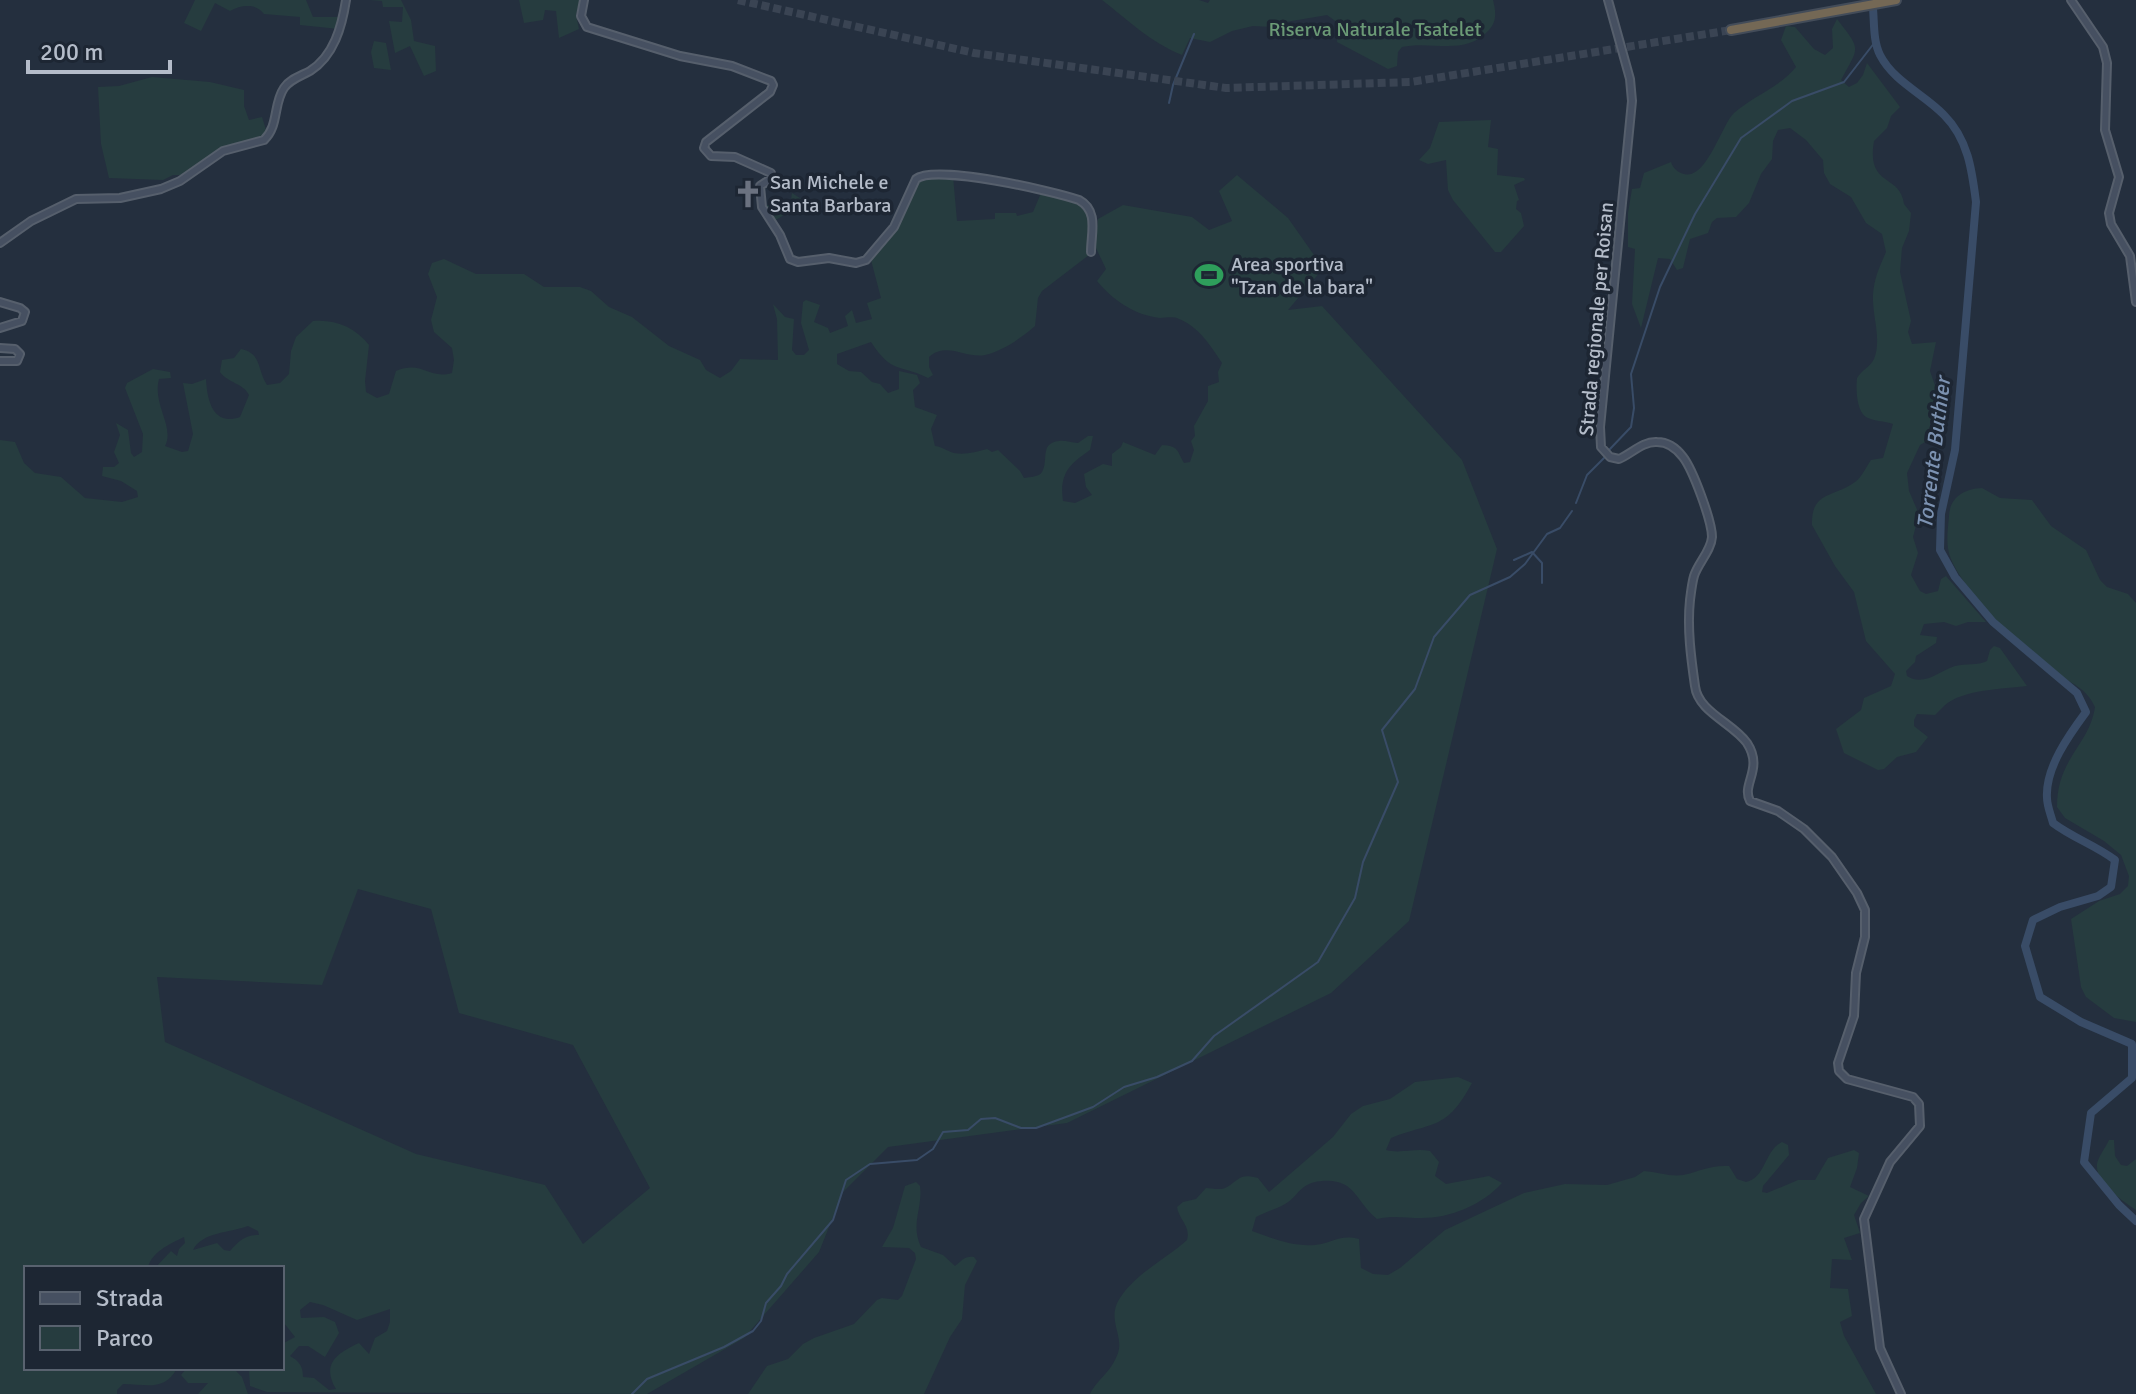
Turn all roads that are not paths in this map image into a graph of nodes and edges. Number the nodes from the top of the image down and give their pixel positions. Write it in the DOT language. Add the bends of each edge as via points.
graph roads {
  1 [pos="346,0"];
  2 [pos="584,0"];
  3 [pos="1608,0"];
  4 [pos="1896,0"];
  5 [pos="2071,0"];
  6 [pos="1731,30"];
  7 [pos="0,243"];
  8 [pos="1091,252"];
  9 [pos="0,302"];
  10 [pos="2136,302"];
  11 [pos="0,328"];
  12 [pos="0,348"];
  13 [pos="0,361"];
  14 [pos="1901,1394"];
  1 -- 7 [label="main road" via="334,43 315,67 283,89 264,140 223,151 161,189 120,198 76,199"];
  2 -- 8 [label="main road" via="581,16 587,27 771,81 770,92 704,148 711,156 735,157 771,173 760,186 762,207 793,261 866,260 894,227 916,179 930,173 1020,185 1079,200 1093,219"];
  3 -- 14 [label="main road, Strada regionale per Roisan" via="1632,101 1601,447 1619,459 1647,444 1664,443 1687,463 1712,536 1690,602 1696,693 1750,749 1755,767 1747,792 1750,801 1778,811 1804,829 1832,857 1865,910 1854,1016 1839,1071 1847,1079 1913,1097 1921,1112 1916,1133 1890,1162 1864,1219 1880,1348"];
  4 -- 6 [label="highway"];
  5 -- 10 [label="main road" via="2103,47 2107,63 2105,130 2119,173 2109,213 2130,256"];
  9 -- 11 [label="main road" via="25,312 22,321"];
  12 -- 13 [label="main road" via="20,354 17,361"];
}
